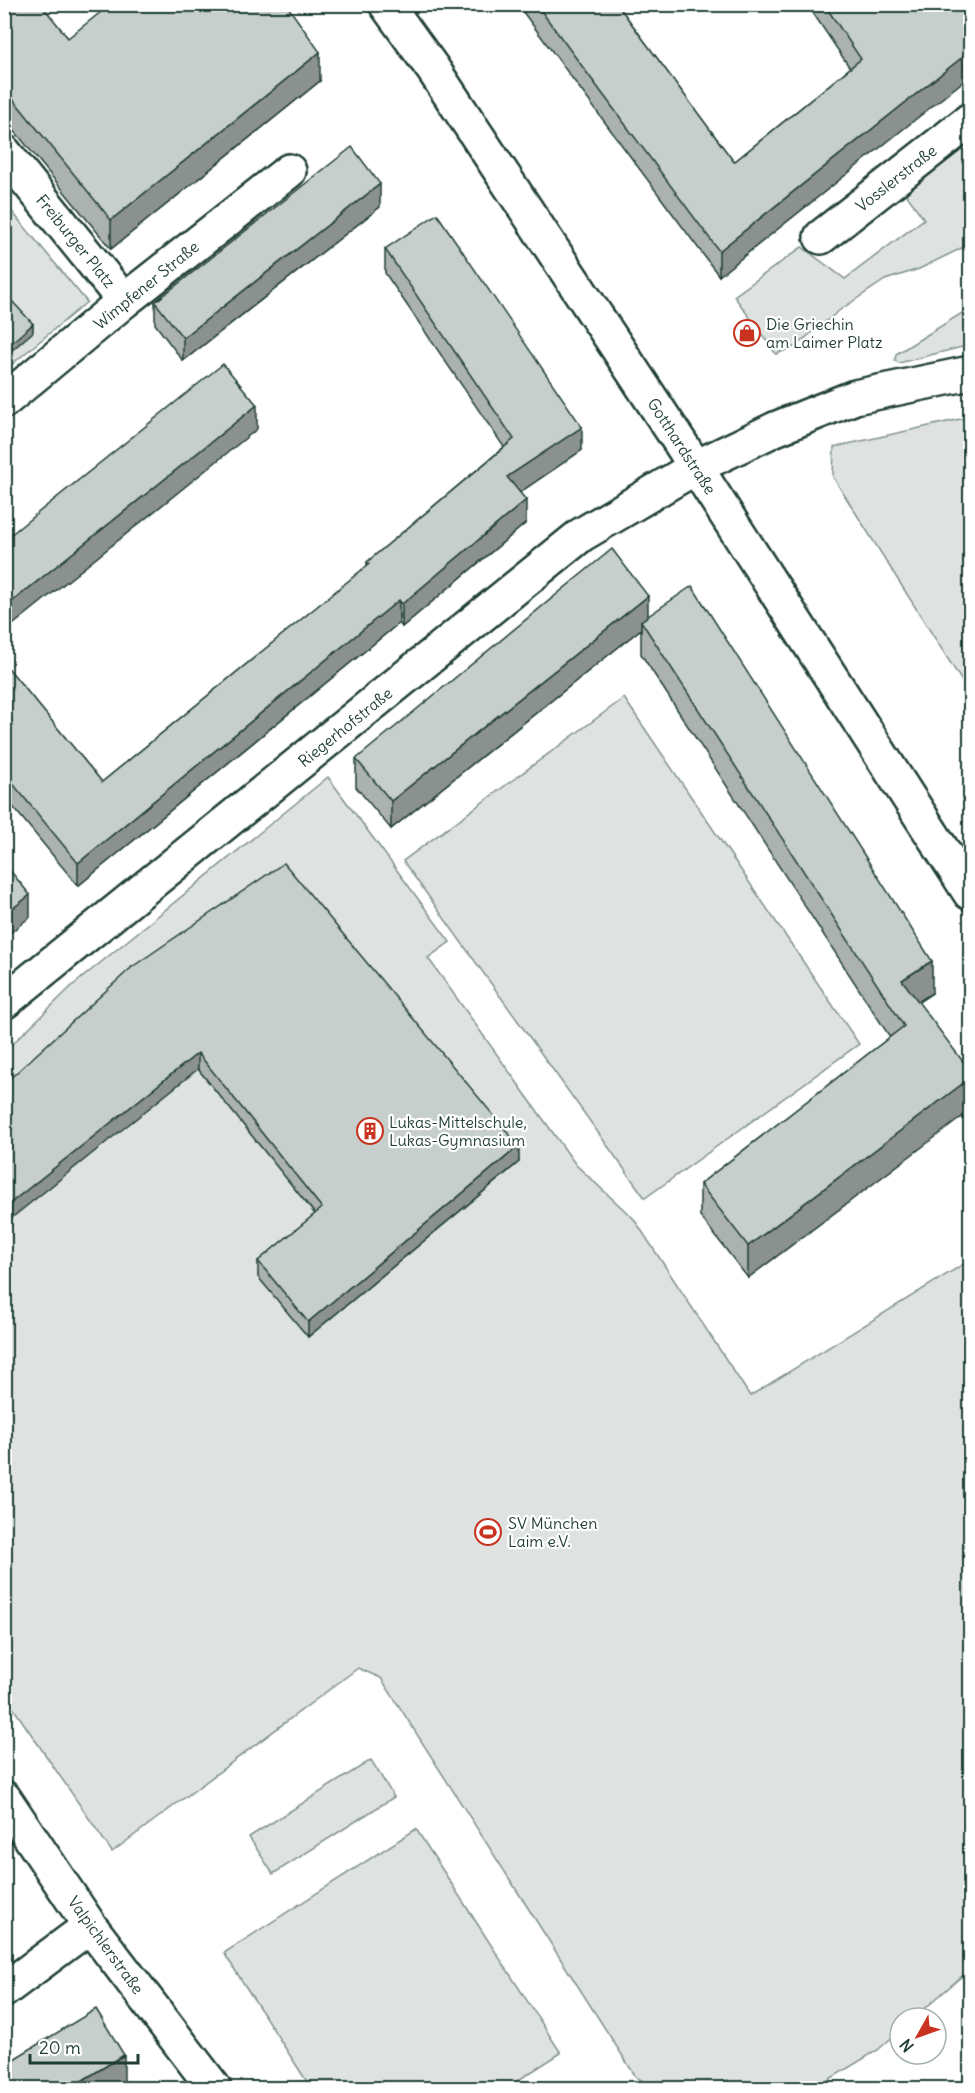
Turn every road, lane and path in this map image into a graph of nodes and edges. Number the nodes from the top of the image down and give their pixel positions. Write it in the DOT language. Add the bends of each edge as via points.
graph roads {
  1 [pos="386,4"];
  2 [pos="970,120"];
  3 [pos="4,152"];
  4 [pos="289,171"];
  5 [pos="821,237"];
  6 [pos="124,301"];
  7 [pos="970,373"];
  8 [pos="4,401"];
  9 [pos="696,467"];
  10 [pos="970,893"];
  11 [pos="4,1002"];
  12 [pos="4,1798"];
  13 [pos="90,1926"];
  14 [pos="4,1990"];
  15 [pos="214,2088"];
  1 -- 9 [label="street, Gotthardstraße"];
  2 -- 5 [label="street, Vosslerstraße"];
  3 -- 6 [label="street, Freiburger Platz"];
  4 -- 6 [label="street, Wimpfener Straße"];
  6 -- 8 [label="street, Wimpfener Straße"];
  7 -- 9 [label="street, Riegerhofstraße" via="855,397"];
  9 -- 10 [label="street, Gotthardstraße"];
  9 -- 11 [label="street, Riegerhofstraße" via="581,535"];
  12 -- 13 [label="street, Valpichlerstraße"];
  13 -- 14 [label="street"];
  13 -- 15 [label="street, Valpichlerstraße"];
}
